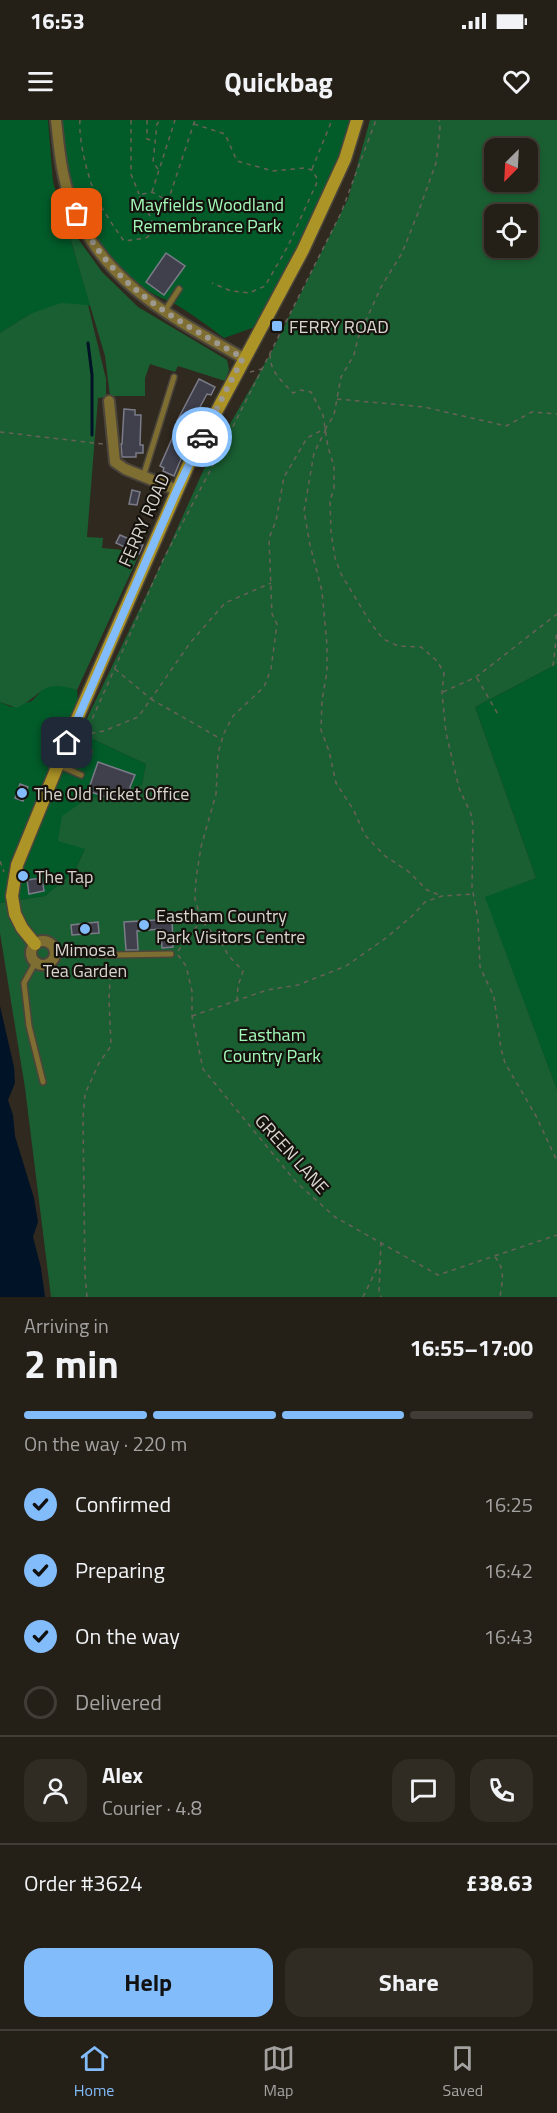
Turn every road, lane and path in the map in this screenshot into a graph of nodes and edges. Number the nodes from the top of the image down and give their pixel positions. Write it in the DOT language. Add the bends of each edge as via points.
graph roads {
  1 [pos="56,120"];
  2 [pos="80,120"];
  3 [pos="131,120"];
  4 [pos="147,120"];
  5 [pos="160,120"];
  6 [pos="175,120"];
  7 [pos="195,120"];
  8 [pos="332,120"];
  9 [pos="357,120"];
  10 [pos="376,120"];
  11 [pos="439,120"];
  12 [pos="194,124"];
  13 [pos="155,141"];
  14 [pos="158,169"];
  15 [pos="312,170"];
  16 [pos="152,192"];
  17 [pos="139,195"];
  18 [pos="212,283"];
  19 [pos="179,289"];
  20 [pos="164,312"];
  21 [pos="270,354"];
  22 [pos="243,358"];
  23 [pos="174,376"];
  24 [pos="337,399"];
  25 [pos="109,401"];
  26 [pos="557,414"];
  27 [pos="326,428"];
  28 [pos="0,432"];
  29 [pos="113,445"];
  30 [pos="143,477"];
  31 [pos="177,490"];
  32 [pos="271,583"];
  33 [pos="557,614"];
  34 [pos="557,631"];
  35 [pos="552,666"];
  36 [pos="115,668"];
  37 [pos="476,677"];
  38 [pos="442,693"];
  39 [pos="151,699"];
  40 [pos="499,716"];
  41 [pos="222,740"];
  42 [pos="67,743"];
  43 [pos="89,752"];
  44 [pos="58,765"];
  45 [pos="81,774"];
  46 [pos="473,894"];
  47 [pos="442,896"];
  48 [pos="201,920"];
  49 [pos="35,944"];
  50 [pos="171,954"];
  51 [pos="55,955"];
  52 [pos="35,963"];
  53 [pos="111,968"];
  54 [pos="237,1001"];
  55 [pos="192,1016"];
  56 [pos="43,1082"];
  57 [pos="557,1161"];
  58 [pos="557,1235"];
  59 [pos="381,1242"];
  60 [pos="495,1256"];
  61 [pos="381,1259"];
  62 [pos="87,1297"];
  63 [pos="363,1297"];
  64 [pos="381,1297"];
  65 [pos="500,1297"];
  1 -- 20 [label="street" via="63,174 83,227 111,267"];
  2 -- 17 [label="path" via="86,164 99,204 124,242 146,238 154,232 154,223"];
  3 -- 17 [label="path" via="131,174"];
  4 -- 13 [label="path" via="147,139"];
  5 -- 13 [label="path"];
  6 -- 14 [label="path"];
  7 -- 12 [label="path"];
  8 -- 15 [label="path"];
  9 -- 22 [label="street, FERRY ROAD" via="345,159 303,250"];
  10 -- 21 [label="path" via="341,213"];
  11 -- 24 [label="path" via="436,163 418,213 341,377"];
  12 -- 15 [label="path" via="225,134 237,161 273,171"];
  12 -- 16 [label="path" via="168,201"];
  13 -- 14 [label="path" via="153,162"];
  14 -- 16 [label="path"];
  15 -- 18 [label="path" via="318,180 265,286 249,293"];
  16 -- 17 [label="path"];
  19 -- 20 [label="lane"];
  20 -- 22 [label="street"];
  21 -- 27 [label="path" via="275,376 293,393 311,392"];
  21 -- 36 [label="path" via="163,560"];
  22 -- 31 [label="street, FERRY ROAD"];
  23 -- 30 [label="lane"];
  24 -- 26 [label="path" via="424,407 506,426 532,412"];
  24 -- 27 [label="path"];
  25 -- 29 [label="street"];
  27 -- 32 [label="path" via="307,438 284,477 269,538"];
  27 -- 38 [label="path" via="334,473 331,532 341,574 383,639 398,646 421,647 436,660 444,672"];
  27 -- 47 [label="path" via="314,453 304,511 322,591 327,645 321,730 336,783 365,835 427,890"];
  28 -- 29 [label="path"];
  29 -- 30 [label="street" via="115,462"];
  30 -- 31 [label="street"];
  31 -- 42 [label="street, FERRY ROAD"];
  32 -- 39 [label="path" via="225,603 190,643"];
  32 -- 41 [label="path" via="272,614 277,624 271,669 264,687 232,716"];
  33 -- 37 [label="path"];
  34 -- 35 [label="path"];
  36 -- 39 [label="path"];
  36 -- 39 [label="path" via="85,735 138,717"];
  37 -- 38 [label="path"];
  37 -- 40 [label="path"];
  38 -- 46 [label="path" via="446,733 459,788 471,814"];
  39 -- 41 [label="path"];
  41 -- 48 [label="path" via="216,794 196,878 195,899"];
  42 -- 43 [label="lane"];
  42 -- 44 [label="street, FERRY ROAD"];
  44 -- 45 [label="lane"];
  44 -- 49 [label="street, FERRY ROAD" via="13,881 15,914"];
  46 -- 47 [label="path"];
  46 -- 57 [label="path" via="480,967 496,1005 503,1056"];
  47 -- 54 [label="path" via="425,902 386,938 346,966 298,985 267,990"];
  48 -- 50 [label="path" via="179,951"];
  48 -- 54 [label="path" via="243,971"];
  49 -- 51 [label="street" via="49,942"];
  49 -- 52 [label="street" via="31,956"];
  50 -- 51 [label="lane"];
  50 -- 55 [label="path, GREEN LANE" via="178,955 186,966"];
  51 -- 52 [label="street" via="50,964"];
  52 -- 56 [label="lane" via="24,983 29,1026"];
  53 -- 62 [label="path" via="111,1046 85,1094 83,1118"];
  54 -- 55 [label="path"];
  55 -- 59 [label="path, GREEN LANE" via="203,1069 296,1182 335,1217"];
  58 -- 60 [label="path, GREEN LANE"];
  59 -- 60 [label="path, GREEN LANE" via="438,1275"];
  59 -- 61 [label="path"];
  60 -- 65 [label="path" via="503,1275"];
  61 -- 63 [label="path"];
  61 -- 64 [label="path"];
}
